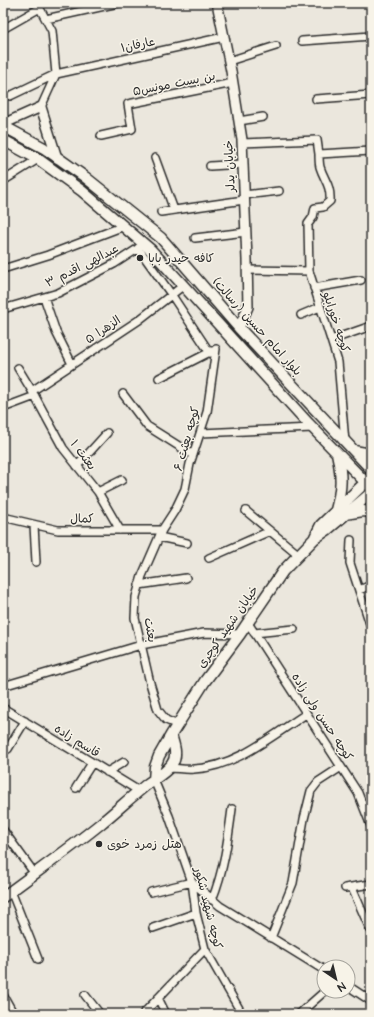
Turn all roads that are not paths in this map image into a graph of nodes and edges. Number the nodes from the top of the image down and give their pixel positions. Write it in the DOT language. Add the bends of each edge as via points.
graph roads {
  1 [pos="118,3"];
  2 [pos="217,3"];
  3 [pos="39,6"];
  4 [pos="46,19"];
  5 [pos="3,28"];
  6 [pos="371,36"];
  7 [pos="224,37"];
  8 [pos="302,41"];
  9 [pos="276,46"];
  10 [pos="229,61"];
  11 [pos="56,74"];
  12 [pos="233,83"];
  13 [pos="371,95"];
  14 [pos="10,96"];
  15 [pos="316,99"];
  16 [pos="42,107"];
  17 [pos="263,117"];
  18 [pos="239,121"];
  19 [pos="3,125"];
  20 [pos="101,136"];
  21 [pos="3,140"];
  22 [pos="242,143"];
  23 [pos="371,151"];
  24 [pos="319,154"];
  25 [pos="58,158"];
  26 [pos="155,158"];
  27 [pos="38,159"];
  28 [pos="243,164"];
  29 [pos="210,166"];
  30 [pos="3,181"];
  31 [pos="280,191"];
  32 [pos="244,197"];
  33 [pos="174,210"];
  34 [pos="161,212"];
  35 [pos="124,226"];
  36 [pos="246,232"];
  37 [pos="195,238"];
  38 [pos="142,246"];
  39 [pos="3,269"];
  40 [pos="247,270"];
  41 [pos="309,271"];
  42 [pos="361,280"];
  43 [pos="184,284"];
  44 [pos="314,288"];
  45 [pos="171,294"];
  46 [pos="44,297"];
  47 [pos="320,307"];
  48 [pos="3,309"];
  49 [pos="301,315"];
  50 [pos="371,326"];
  51 [pos="239,328"];
  52 [pos="331,340"];
  53 [pos="213,351"];
  54 [pos="72,364"];
  55 [pos="18,368"];
  56 [pos="160,378"];
  57 [pos="34,394"];
  58 [pos="123,394"];
  59 [pos="3,408"];
  60 [pos="313,428"];
  61 [pos="107,433"];
  62 [pos="201,433"];
  63 [pos="345,442"];
  64 [pos="354,451"];
  65 [pos="337,453"];
  66 [pos="371,454"];
  67 [pos="193,455"];
  68 [pos="77,466"];
  69 [pos="371,469"];
  70 [pos="122,480"];
  71 [pos="369,482"];
  72 [pos="98,492"];
  73 [pos="371,493"];
  74 [pos="246,511"];
  75 [pos="340,512"];
  76 [pos="371,512"];
  77 [pos="3,517"];
  78 [pos="34,525"];
  79 [pos="120,530"];
  80 [pos="270,531"];
  81 [pos="161,534"];
  82 [pos="351,540"];
  83 [pos="187,543"];
  84 [pos="299,555"];
  85 [pos="209,558"];
  86 [pos="36,562"];
  87 [pos="186,578"];
  88 [pos="139,585"];
  89 [pos="371,585"];
  90 [pos="358,590"];
  91 [pos="248,623"];
  92 [pos="371,627"];
  93 [pos="294,629"];
  94 [pos="254,633"];
  95 [pos="240,634"];
  96 [pos="141,645"];
  97 [pos="3,686"];
  98 [pos="3,708"];
  99 [pos="306,714"];
  100 [pos="25,721"];
  101 [pos="178,725"];
  102 [pos="171,735"];
  103 [pos="8,749"];
  104 [pos="124,762"];
  105 [pos="92,763"];
  106 [pos="341,767"];
  107 [pos="169,768"];
  108 [pos="106,772"];
  109 [pos="154,780"];
  110 [pos="76,788"];
  111 [pos="139,791"];
  112 [pos="232,808"];
  113 [pos="371,826"];
  114 [pos="3,830"];
  115 [pos="35,874"];
  116 [pos="192,882"];
  117 [pos="371,884"];
  118 [pos="151,892"];
  119 [pos="7,894"];
  120 [pos="212,900"];
  121 [pos="196,913"];
  122 [pos="153,928"];
  123 [pos="370,928"];
  124 [pos="271,938"];
  125 [pos="205,949"];
  126 [pos="38,959"];
  127 [pos="316,965"];
  128 [pos="356,991"];
  129 [pos="3,994"];
  130 [pos="85,995"];
  131 [pos="158,998"];
  132 [pos="316,999"];
  133 [pos="371,1001"];
  134 [pos="13,1013"];
  135 [pos="100,1014"];
  136 [pos="143,1014"];
  137 [pos="166,1014"];
  138 [pos="242,1014"];
  139 [pos="299,1014"];
  1 -- 4 [label="street"];
  2 -- 7 [label="street, خیابان یدلر"];
  3 -- 4 [label="street"];
  3 -- 5 [label="street"];
  4 -- 11 [label="street" via="52,30"];
  6 -- 8 [label="street"];
  7 -- 10 [label="street, خیابان یدلر"];
  7 -- 11 [label="street, عارفان۱"];
  9 -- 10 [label="street"];
  10 -- 12 [label="street, خیابان یدلر"];
  11 -- 14 [label="street, عارفان۱"];
  11 -- 16 [label="street"];
  12 -- 18 [label="street, خیابان یدلر"];
  12 -- 20 [label="street, بن بست مونس۵" via="128,104 132,129"];
  13 -- 15 [label="street"];
  16 -- 19 [label="street"];
  16 -- 25 [label="street"];
  17 -- 18 [label="street"];
  18 -- 22 [label="street, خیابان یدلر"];
  19 -- 25 [label="main road, بلوار امام حسین (رسالت)"];
  21 -- 27 [label="main road"];
  22 -- 24 [label="street" via="317,140"];
  22 -- 28 [label="street, خیابان یدلر"];
  23 -- 24 [label="street"];
  24 -- 41 [label="street, کوچه خورابلو" via="330,201 323,207 315,208 308,224"];
  25 -- 51 [label="main road, بلوار امام حسین (رسالت)" via="161,238"];
  26 -- 33 [label="street"];
  27 -- 30 [label="street"];
  27 -- 35 [label="main road"];
  28 -- 29 [label="street"];
  28 -- 32 [label="street, خیابان یدلر"];
  31 -- 32 [label="street"];
  32 -- 33 [label="street"];
  32 -- 36 [label="street, خیابان یدلر"];
  33 -- 34 [label="street"];
  35 -- 38 [label="main road"];
  35 -- 39 [label="street"];
  36 -- 37 [label="street"];
  36 -- 40 [label="street, خیابان یدلر"];
  38 -- 43 [label="main road"];
  38 -- 45 [label="street"];
  38 -- 46 [label="street, عبدالهی اقدم ۳" via="114,264 58,293"];
  40 -- 41 [label="street"];
  40 -- 51 [label="street, خیابان یدلر" via="248,307"];
  41 -- 44 [label="street, کوچه خورابلو"];
  42 -- 44 [label="street"];
  43 -- 45 [label="street, الزهرا ۵"];
  43 -- 60 [label="main road"];
  44 -- 47 [label="street, کوچه خورابلو"];
  45 -- 53 [label="street"];
  45 -- 54 [label="street, الزهرا ۵" via="139,320"];
  46 -- 48 [label="street, عبدالهی اقدم ۳"];
  46 -- 54 [label="street" via="56,332"];
  47 -- 49 [label="street"];
  47 -- 52 [label="street, کوچه خورابلو"];
  50 -- 52 [label="street"];
  51 -- 63 [label="main road, بلوار امام حسین (رسالت)"];
  52 -- 63 [label="street, کوچه خورابلو" via="338,362"];
  53 -- 56 [label="street"];
  53 -- 62 [label="street, کوچه بعثت ۶" via="207,412"];
  54 -- 57 [label="street, الزهرا ۵"];
  55 -- 57 [label="street, بعثت ۱"];
  57 -- 59 [label="street, الزهرا ۵"];
  57 -- 68 [label="street, بعثت ۱" via="63,448"];
  58 -- 67 [label="street" via="147,426"];
  60 -- 62 [label="street"];
  60 -- 65 [label="main road"];
  61 -- 68 [label="street"];
  62 -- 67 [label="street, کوچه بعثت ۶"];
  63 -- 64 [label="main road, بلوار امام حسین (رسالت)"];
  64 -- 66 [label="main road"];
  64 -- 69 [label="main road, بلوار امام حسین (رسالت)"];
  65 -- 71 [label="main road"];
  65 -- 75 [label="main road" via="341,472"];
  67 -- 81 [label="street, کوچه بعثت ۶" via="185,489"];
  68 -- 72 [label="street, بعثت ۱"];
  70 -- 72 [label="street"];
  71 -- 75 [label="main road, خیابان شهید کوچری"];
  72 -- 79 [label="street, بعثت ۱"];
  73 -- 75 [label="main road, خیابان شهید کوچری"];
  74 -- 80 [label="street"];
  75 -- 76 [label="main road"];
  75 -- 84 [label="main road, خیابان شهید کوچری" via="327,530"];
  77 -- 78 [label="street, کمال"];
  78 -- 79 [label="street, کمال" via="58,530"];
  78 -- 86 [label="street"];
  79 -- 81 [label="street, کمال"];
  80 -- 84 [label="street"];
  80 -- 85 [label="street"];
  81 -- 83 [label="street, کمال"];
  81 -- 88 [label="street, بعثت"];
  82 -- 90 [label="street" via="350,563"];
  84 -- 91 [label="main road, خیابان شهید کوچری" via="283,571"];
  87 -- 88 [label="street"];
  88 -- 96 [label="street, بعثت" via="135,618"];
  89 -- 90 [label="street"];
  90 -- 92 [label="street"];
  91 -- 94 [label="street, کوچه حسن ولی زاده"];
  91 -- 95 [label="main road, خیابان شهید کوچری"];
  93 -- 94 [label="street"];
  94 -- 99 [label="street, کوچه حسن ولی زاده"];
  95 -- 96 [label="street" via="204,633"];
  95 -- 101 [label="main road, خیابان شهید کوچری" via="205,681"];
  96 -- 97 [label="street"];
  96 -- 101 [label="street, بعثت" via="158,710 166,720"];
  98 -- 100 [label="street, قاسم زاده"];
  99 -- 106 [label="street, کوچه حسن ولی زاده"];
  99 -- 107 [label="street" via="238,757 219,765 195,770"];
  100 -- 103 [label="street"];
  100 -- 105 [label="street, قاسم زاده"];
  101 -- 102 [label="main road, خیابان شهید کوچری"];
  102 -- 107 [label="main road" via="175,753"];
  102 -- 109 [label="main road, خیابان شهید کوچری" via="155,766"];
  104 -- 108 [label="street"];
  105 -- 108 [label="street, قاسم زاده"];
  105 -- 110 [label="street"];
  106 -- 113 [label="street, کوچه حسن ولی زاده" via="358,793"];
  106 -- 124 [label="street" via="318,782 311,791 293,883"];
  107 -- 109 [label="main road"];
  108 -- 111 [label="street, قاسم زاده"];
  109 -- 111 [label="main road"];
  109 -- 116 [label="street, کوچه شهید شکور"];
  111 -- 115 [label="main road"];
  112 -- 120 [label="street" via="224,864"];
  114 -- 115 [label="street"];
  115 -- 119 [label="main road"];
  116 -- 118 [label="street"];
  116 -- 120 [label="street"];
  116 -- 121 [label="street, کوچه شهید شکور"];
  117 -- 123 [label="street" via="349,888"];
  119 -- 126 [label="street"];
  120 -- 124 [label="street"];
  121 -- 122 [label="street"];
  121 -- 125 [label="street, کوچه شهید شکور"];
  124 -- 127 [label="street"];
  125 -- 131 [label="street"];
  125 -- 138 [label="street, کوچه شهید شکور"];
  128 -- 133 [label="street"];
  129 -- 134 [label="street"];
  130 -- 135 [label="street"];
  131 -- 136 [label="street"];
  131 -- 137 [label="street"];
  132 -- 139 [label="street"];
}
